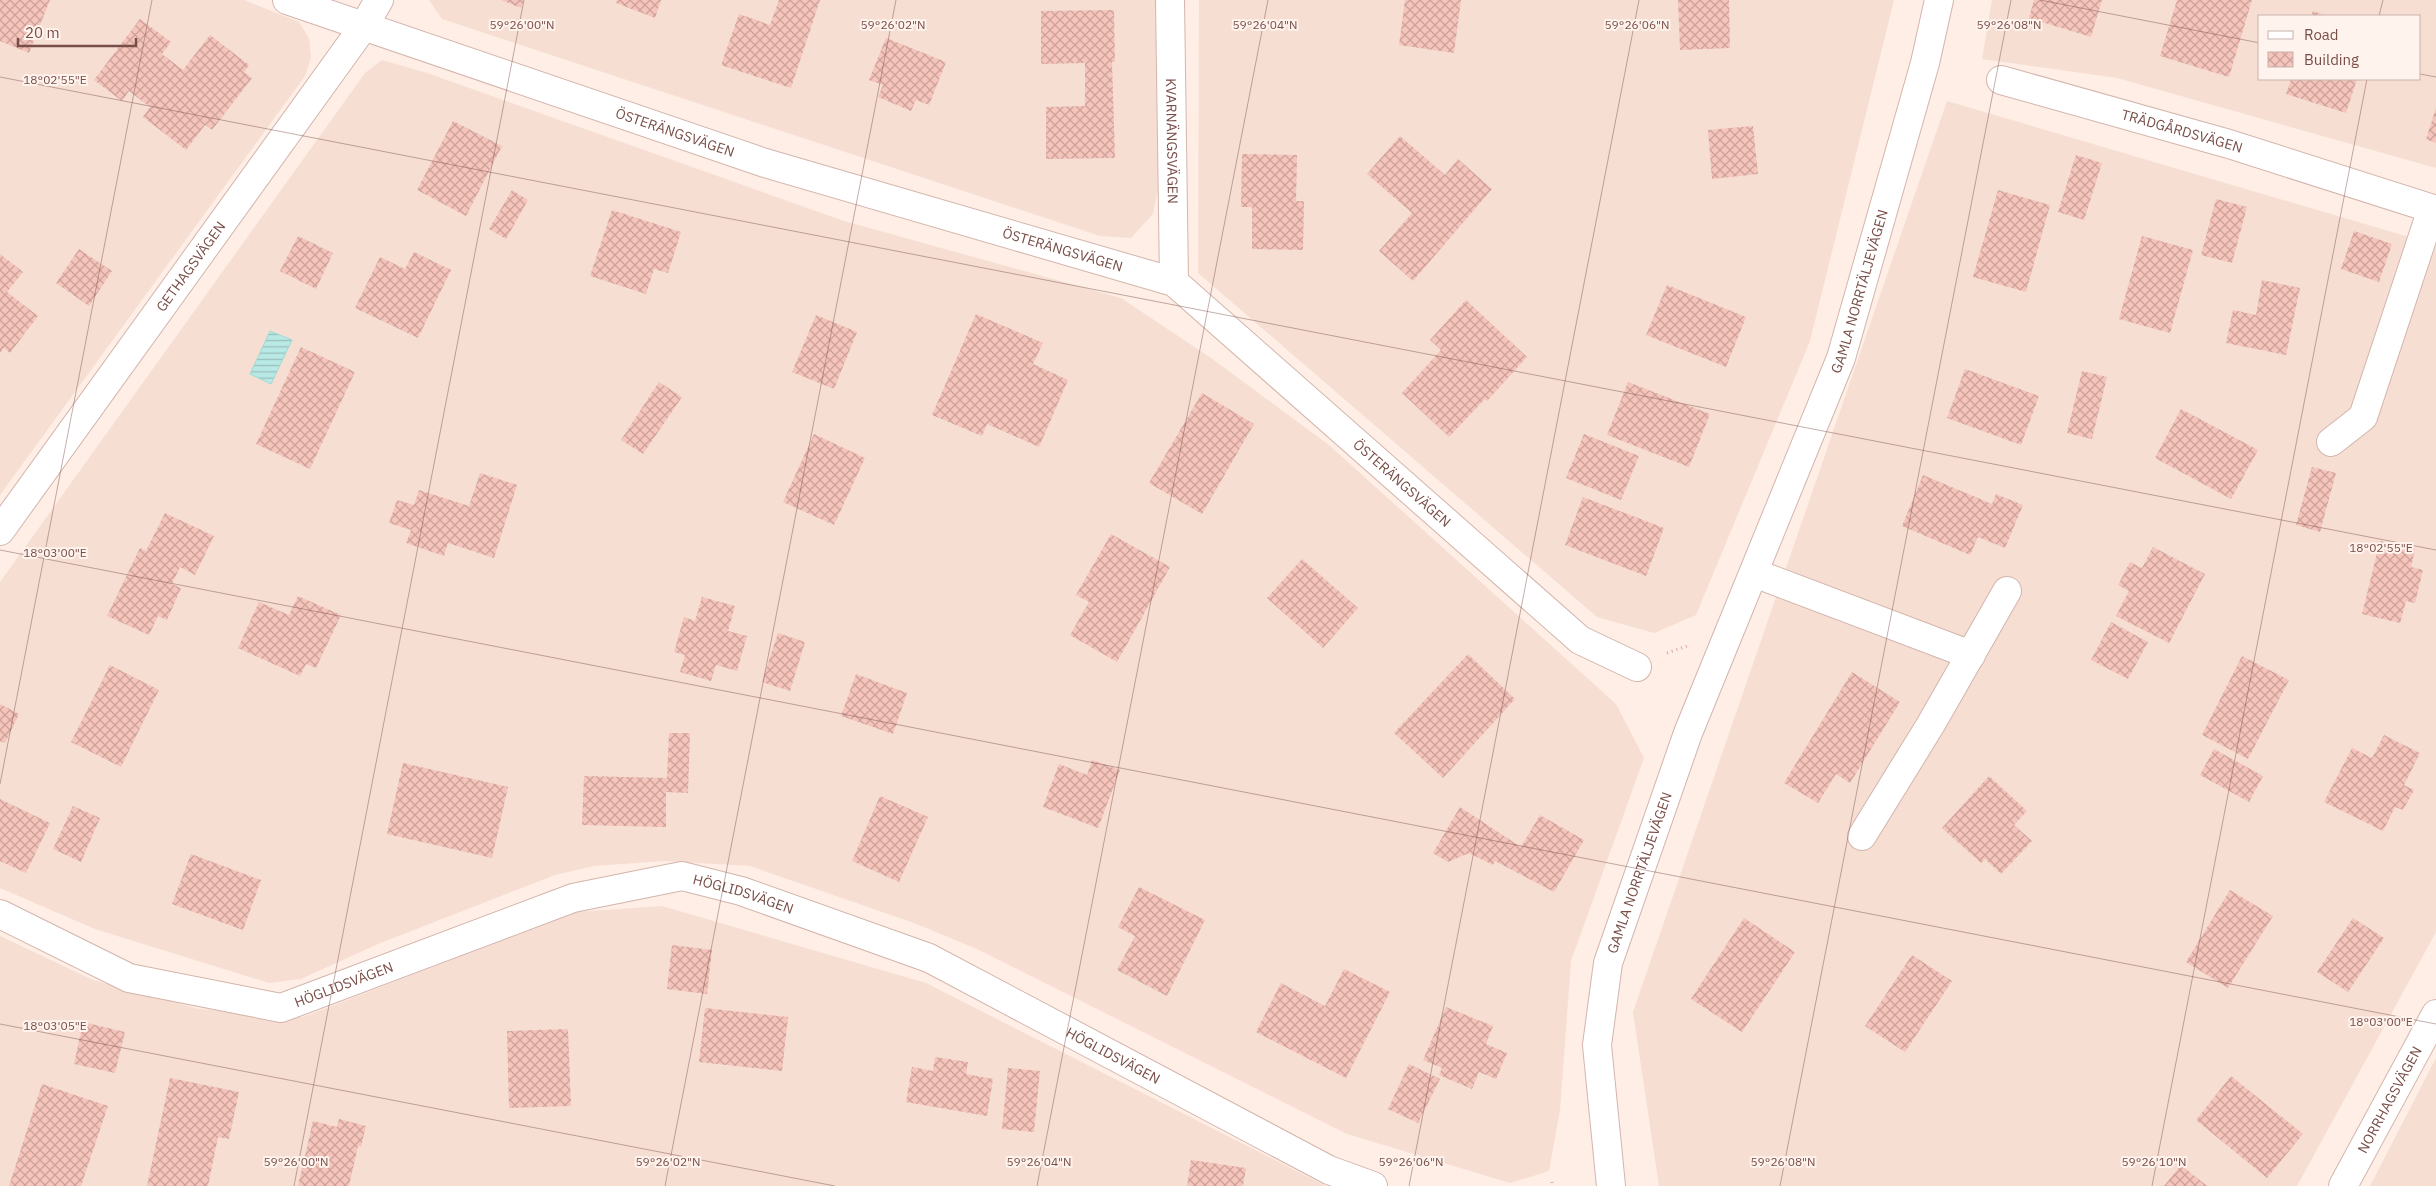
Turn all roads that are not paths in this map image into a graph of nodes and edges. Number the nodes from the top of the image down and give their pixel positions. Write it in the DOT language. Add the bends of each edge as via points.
graph roads {
  1 [pos="287,0"];
  2 [pos="379,0"];
  3 [pos="1170,0"];
  4 [pos="1939,0"];
  5 [pos="364,26"];
  6 [pos="2001,80"];
  7 [pos="2434,209"];
  8 [pos="1174,282"];
  9 [pos="2331,442"];
  10 [pos="0,531"];
  11 [pos="1754,573"];
  12 [pos="2007,591"];
  13 [pos="1971,655"];
  14 [pos="1637,667"];
  15 [pos="1862,836"];
  16 [pos="0,914"];
  17 [pos="2436,1014"];
  18 [pos="1373,1186"];
  19 [pos="1611,1186"];
  20 [pos="2343,1186"];
  1 -- 5 [label="street, ÖSTERÄNGSVÄGEN"];
  2 -- 5 [label="street, GETHAGSVÄGEN"];
  3 -- 8 [label="street, KVARNÄNGSVÄGEN"];
  4 -- 11 [label="street, GAMLA NORRTÄLJEVÄGEN" via="1925,64 1841,358"];
  5 -- 8 [label="street, ÖSTERÄNGSVÄGEN" via="765,163"];
  5 -- 10 [label="street, GETHAGSVÄGEN"];
  6 -- 7 [label="street, TRÄDGÅRDSVÄGEN" via="2229,144"];
  7 -- 9 [label="street" via="2363,417"];
  8 -- 14 [label="street, ÖSTERÄNGSVÄGEN" via="1580,640"];
  11 -- 13 [label="street"];
  11 -- 19 [label="street, GAMLA NORRTÄLJEVÄGEN" via="1688,733 1608,963 1598,1044"];
  12 -- 13 [label="street"];
  13 -- 15 [label="street"];
  16 -- 18 [label="street, HÖGLIDSVÄGEN" via="129,978 281,1008 573,898 682,876 741,891 929,958 1330,1170"];
  17 -- 20 [label="street, NORRHAGSVÄGEN"];
}
